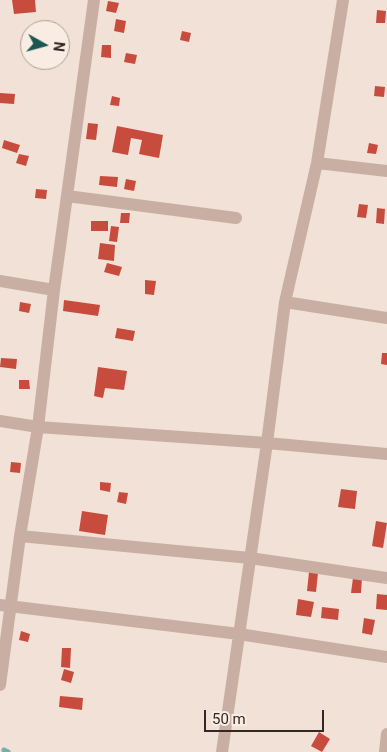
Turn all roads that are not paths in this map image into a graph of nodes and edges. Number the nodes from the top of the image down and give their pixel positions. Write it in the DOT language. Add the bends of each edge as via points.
graph roads {
  1 [pos="94,0"];
  2 [pos="343,0"];
  3 [pos="317,163"];
  4 [pos="387,171"];
  5 [pos="67,196"];
  6 [pos="236,218"];
  7 [pos="0,281"];
  8 [pos="54,290"];
  9 [pos="285,302"];
  10 [pos="387,318"];
  11 [pos="0,421"];
  12 [pos="38,427"];
  13 [pos="267,443"];
  14 [pos="387,454"];
  15 [pos="20,536"];
  16 [pos="250,558"];
  17 [pos="387,578"];
  18 [pos="5,606"];
  19 [pos="239,634"];
  20 [pos="387,657"];
  21 [pos="0,685"];
  22 [pos="387,734"];
  23 [pos="222,752"];
  24 [pos="384,752"];
  1 -- 5 [label="street"];
  2 -- 3 [label="street"];
  3 -- 4 [label="street"];
  3 -- 9 [label="street"];
  5 -- 6 [label="street"];
  5 -- 8 [label="street"];
  7 -- 8 [label="street"];
  8 -- 12 [label="street"];
  9 -- 10 [label="street"];
  9 -- 13 [label="street"];
  11 -- 12 [label="street"];
  12 -- 13 [label="street"];
  12 -- 15 [label="street"];
  13 -- 14 [label="street"];
  13 -- 16 [label="street"];
  15 -- 16 [label="street"];
  15 -- 18 [label="street"];
  16 -- 17 [label="street"];
  16 -- 19 [label="street"];
  18 -- 19 [label="street"];
  18 -- 21 [label="street"];
  19 -- 20 [label="street"];
  19 -- 23 [label="street"];
  22 -- 24 [label="street"];
}
